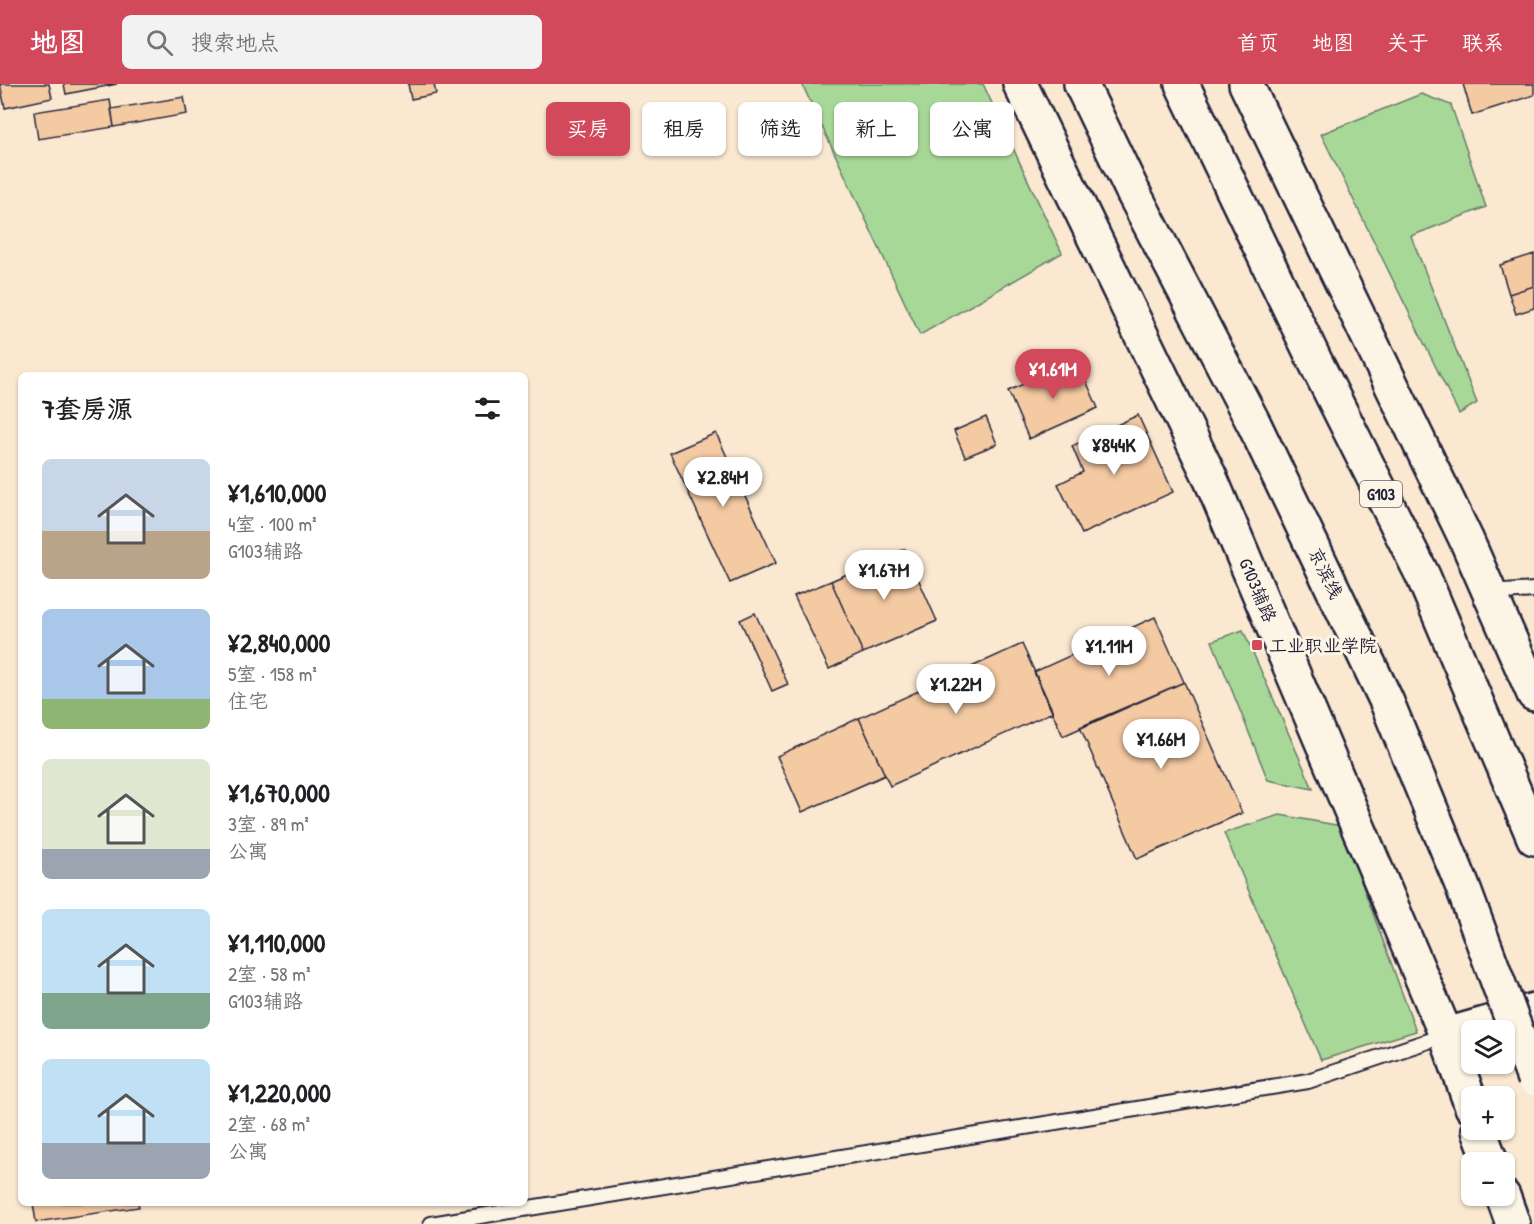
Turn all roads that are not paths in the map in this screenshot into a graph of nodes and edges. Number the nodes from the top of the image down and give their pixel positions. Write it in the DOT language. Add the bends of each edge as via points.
graph roads {
  1 [pos="1020,84"];
  2 [pos="1081,84"];
  3 [pos="1182,84"];
  4 [pos="1246,84"];
  5 [pos="1534,590"];
  6 [pos="1490,593"];
  7 [pos="1534,694"];
  8 [pos="1534,838"];
  9 [pos="1534,1010"];
  10 [pos="1446,1035"];
  11 [pos="1534,1078"];
  12 [pos="1464,1086"];
  13 [pos="1507,1206"];
  14 [pos="431,1224"];
  15 [pos="1513,1224"];
  1 -- 10 [label="main road, G103辅路" via="1209,475"];
  2 -- 11 [label="main road, 京滨线, bridge" via="1254,424 1386,700 1462,885"];
  3 -- 8 [label="main road, G103" via="1423,576"];
  4 -- 6 [label="main road"];
  5 -- 6 [label="lane"];
  6 -- 7 [label="main road"];
  9 -- 10 [label="main road"];
  10 -- 12 [label="main road, G103辅路"];
  10 -- 14 [label="lane" via="1308,1081"];
  13 -- 15 [label="main road"];
}
